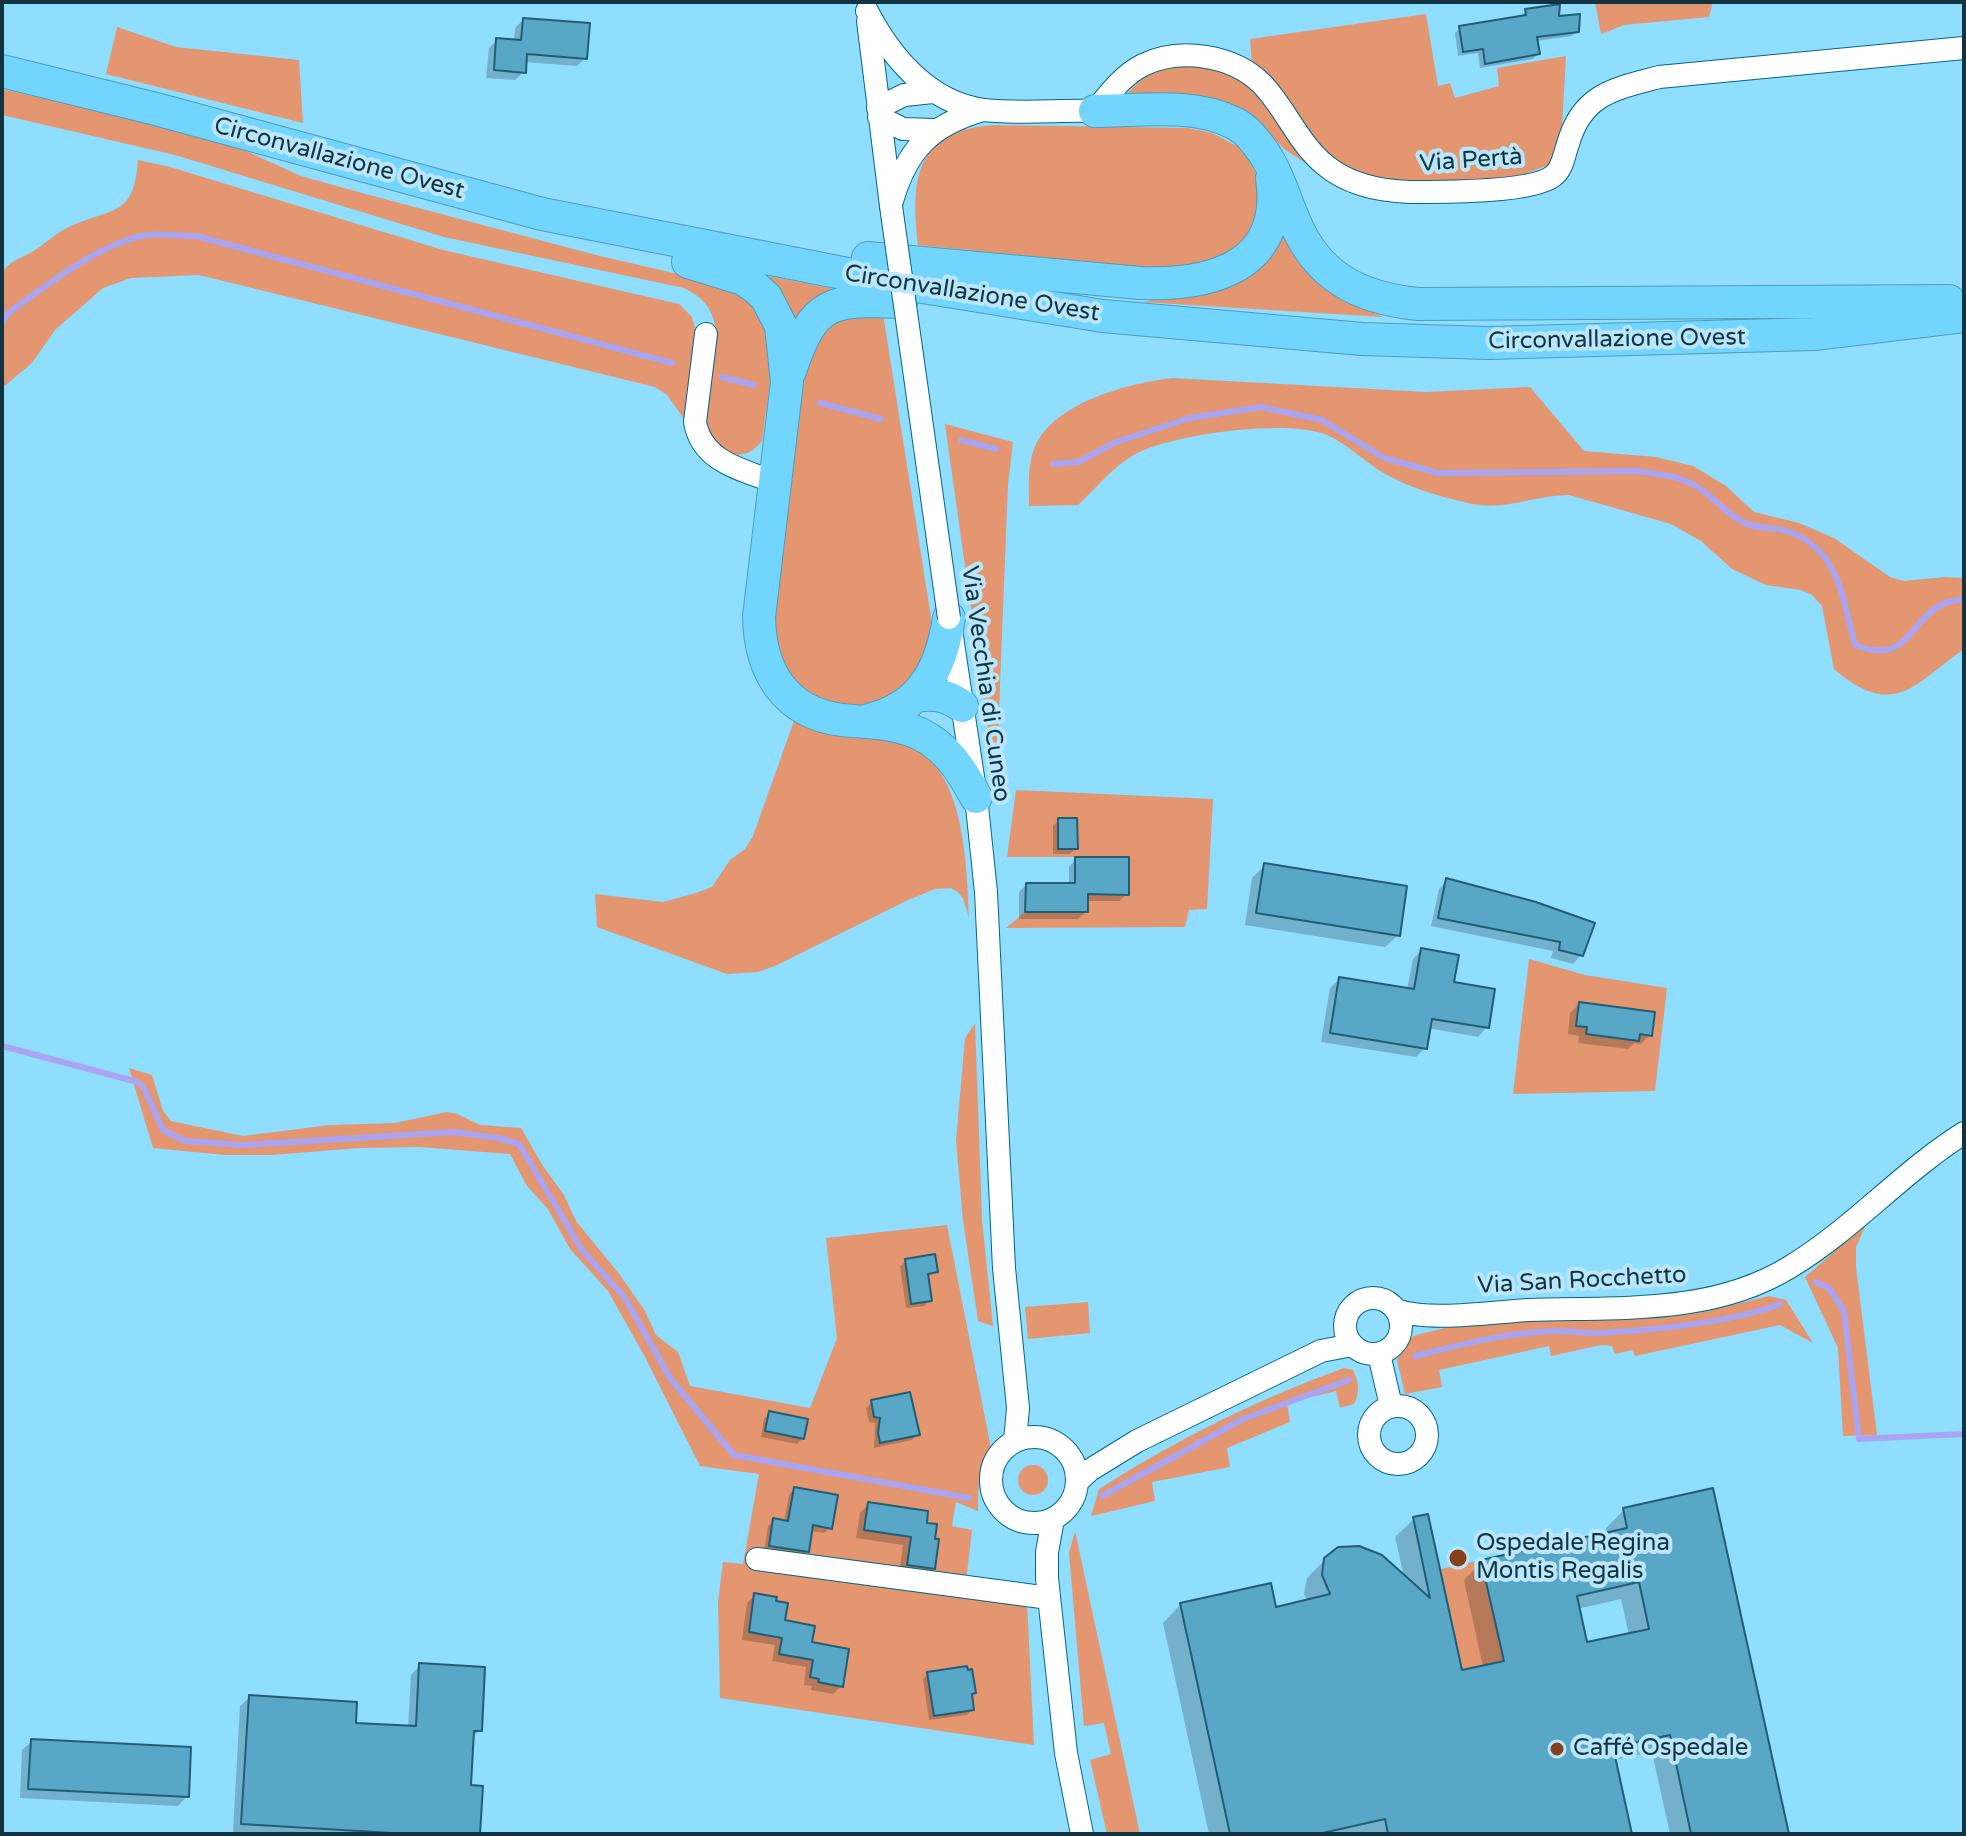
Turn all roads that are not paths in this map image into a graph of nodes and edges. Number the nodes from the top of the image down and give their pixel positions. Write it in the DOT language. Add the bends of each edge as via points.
graph roads {
  1 [pos="867,6"];
  2 [pos="1964,48"];
  3 [pos="2,71"];
  4 [pos="933,92"];
  5 [pos="983,110"];
  6 [pos="1095,111"];
  7 [pos="879,112"];
  8 [pos="935,130"];
  9 [pos="1260,149"];
  10 [pos="891,206"];
  11 [pos="542,214"];
  12 [pos="722,251"];
  13 [pos="1964,300"];
  14 [pos="1065,310"];
  15 [pos="1964,316"];
  16 [pos="706,334"];
  17 [pos="787,382"];
  18 [pos="774,482"];
  19 [pos="949,618"];
  20 [pos="916,696"];
  21 [pos="962,709"];
  22 [pos="865,721"];
  23 [pos="922,735"];
  24 [pos="976,797"];
  25 [pos="1964,1133"];
  26 [pos="1396,1310"];
  27 [pos="1439,1316"];
  28 [pos="1348,1335"];
  29 [pos="1400,1335"];
  30 [pos="1379,1354"];
  31 [pos="1016,1377"];
  32 [pos="1391,1406"];
  33 [pos="1039,1437"];
  34 [pos="1015,1441"];
  35 [pos="1137,1441"];
  36 [pos="1065,1450"];
  37 [pos="1077,1482"];
  38 [pos="1053,1519"];
  39 [pos="1025,1523"];
  40 [pos="757,1559"];
  41 [pos="1048,1588"];
  42 [pos="1082,1834"];
  1 -- 4 [label="street" via="893,55"];
  1 -- 7 [label="street, Via Vecchia di Cuneo"];
  2 -- 6 [label="street, Via Pertà" via="1678,74 1618,88 1582,111 1553,177 1490,190 1409,192 1350,181 1315,157 1253,76 1212,58 1177,56 1143,66"];
  3 -- 11 [label="highway, Circonvallazione Ovest"];
  4 -- 5 [label="street"];
  4 -- 7 [label="street" via="904,95"];
  5 -- 6 [label="street"];
  5 -- 8 [label="street"];
  6 -- 9 [label="highway" via="1207,113 1240,127"];
  7 -- 8 [label="street" via="903,129"];
  7 -- 10 [label="street, Via Vecchia di Cuneo"];
  8 -- 10 [label="street" via="905,167"];
  9 -- 12 [label="highway" via="1273,190 1266,230 1236,267 1204,280 1140,283 806,252"];
  9 -- 13 [label="highway" via="1318,261 1348,286 1391,301"];
  10 -- 19 [label="street, Via Vecchia di Cuneo, bridge"];
  11 -- 12 [label="highway, Circonvallazione Ovest"];
  11 -- 17 [label="highway" via="755,287 781,326"];
  12 -- 14 [label="highway, Circonvallazione Ovest"];
  14 -- 15 [label="highway, Circonvallazione Ovest" via="1299,334 1488,343 1814,334"];
  14 -- 17 [label="highway" via="845,301 811,324"];
  16 -- 18 [label="street" via="697,436 716,457"];
  17 -- 18 [label="highway"];
  18 -- 22 [label="highway" via="759,617 763,655 781,690 801,706 828,717"];
  19 -- 20 [label="highway" via="935,670"];
  19 -- 21 [label="street, Via Vecchia di Cuneo"];
  20 -- 21 [label="highway" via="938,694"];
  20 -- 22 [label="highway" via="894,713"];
  21 -- 23 [label="highway" via="946,726"];
  21 -- 24 [label="street, Via Vecchia di Cuneo"];
  22 -- 23 [label="highway"];
  23 -- 24 [label="highway" via="946,752"];
  24 -- 31 [label="street, Via Vecchia di Cuneo" via="987,906 1007,1313"];
  25 -- 27 [label="street, Via San Rocchetto" via="1813,1252 1738,1292 1674,1305"];
  26 -- 27 [label="street, Via San Rocchetto"];
  26 -- 28 [label="street, Via San Rocchetto" via="1377,1298 1354,1304 1347,1314"];
  26 -- 29 [label="street"];
  27 -- 29 [label="street, Via San Rocchetto"];
  28 -- 30 [label="street" via="1369,1355"];
  28 -- 35 [label="street"];
  29 -- 30 [label="street, Via San Rocchetto"];
  30 -- 32 [label="street"];
  31 -- 33 [label="street, Via Vecchia di Cuneo"];
  31 -- 34 [label="street, Via Vecchia di Cuneo"];
  33 -- 34 [label="street"];
  33 -- 36 [label="street"];
  34 -- 39 [label="street" via="992,1468 991,1485 1003,1509"];
  35 -- 36 [label="street" via="1107,1450"];
  35 -- 37 [label="street"];
  36 -- 37 [label="street"];
  37 -- 38 [label="street" via="1070,1504"];
  38 -- 39 [label="street"];
  38 -- 41 [label="street"];
  39 -- 41 [label="street"];
  40 -- 41 [label="street"];
  41 -- 42 [label="street" via="1066,1753"];
}
